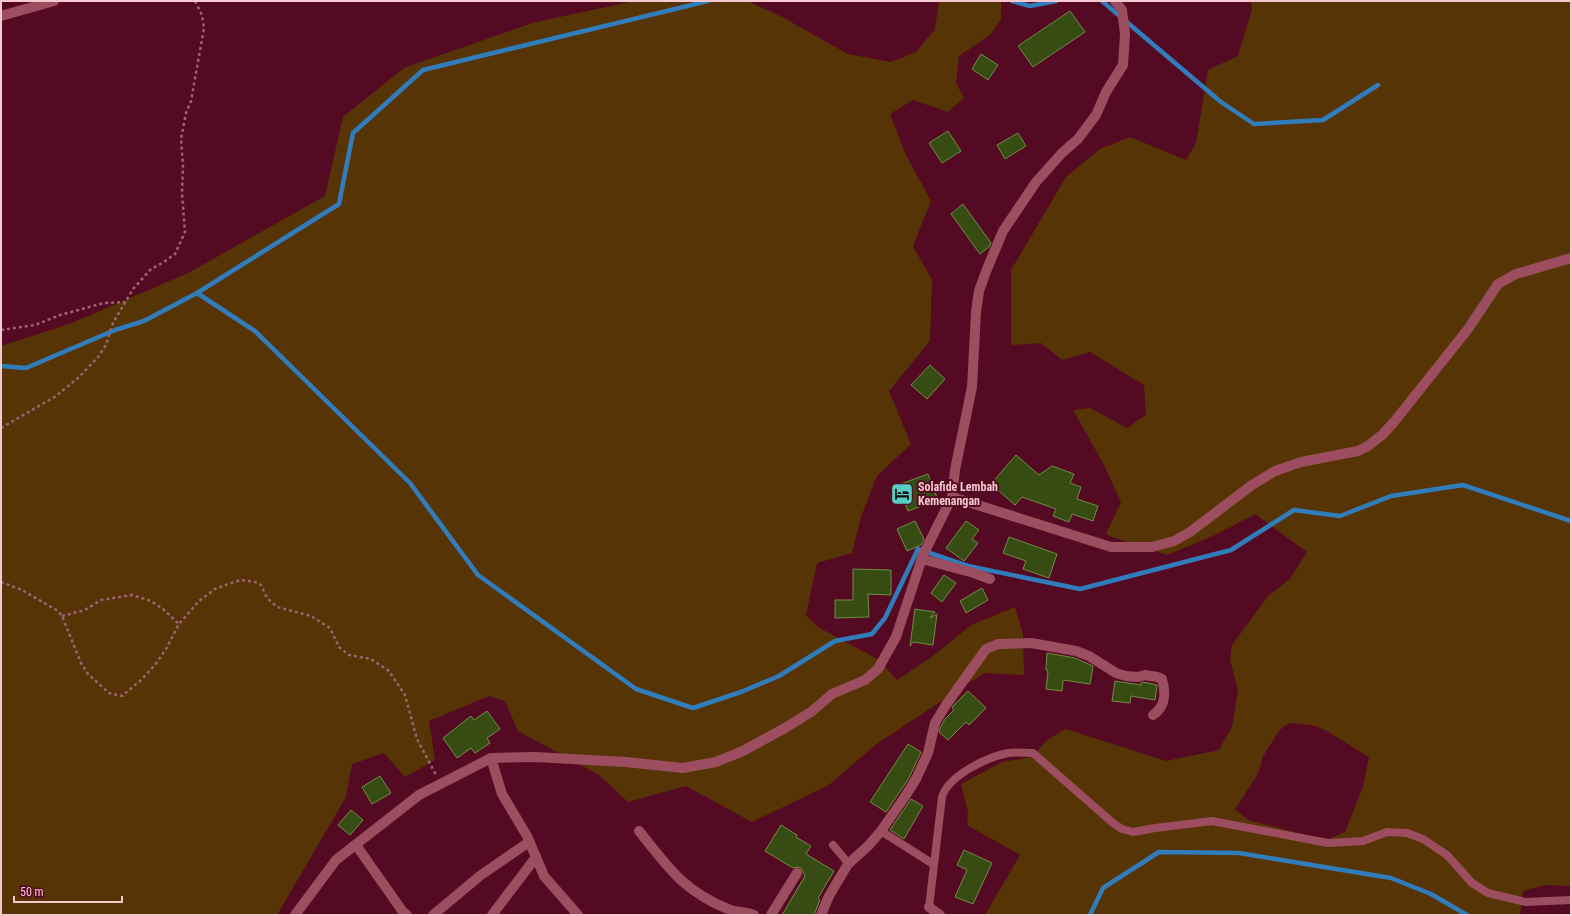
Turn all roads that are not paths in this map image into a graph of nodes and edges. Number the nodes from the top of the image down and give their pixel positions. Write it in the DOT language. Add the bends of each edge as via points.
graph roads {
  1 [pos="54,1"];
  2 [pos="1115,1"];
  3 [pos="1,16"];
  4 [pos="1571,258"];
  5 [pos="952,497"];
  6 [pos="924,553"];
  7 [pos="990,579"];
  8 [pos="1153,715"];
  9 [pos="491,758"];
  10 [pos="639,831"];
  11 [pos="881,831"];
  12 [pos="529,842"];
  13 [pos="356,845"];
  14 [pos="833,846"];
  15 [pos="536,857"];
  16 [pos="848,864"];
  17 [pos="933,864"];
  18 [pos="797,873"];
  19 [pos="1571,900"];
  20 [pos="929,907"];
  21 [pos="295,915"];
  22 [pos="407,915"];
  23 [pos="433,915"];
  24 [pos="492,915"];
  25 [pos="578,915"];
  26 [pos="754,915"];
  27 [pos="771,915"];
  28 [pos="821,915"];
  29 [pos="940,915"];
  1 -- 3 [label="street"];
  2 -- 5 [label="street" via="1122,10 1125,34 1123,65 1106,92 1096,115 1078,139 1036,182 1003,231 979,290 972,387 954,470"];
  4 -- 5 [label="street" via="1516,274 1498,284 1468,329 1394,422 1368,446 1358,451 1301,462 1275,471 1174,542 1152,547 1111,547"];
  5 -- 6 [label="street"];
  6 -- 7 [label="street"];
  6 -- 9 [label="street" via="896,637 878,669 865,680 832,694 811,712 743,751 716,762 683,768 535,757"];
  8 -- 11 [label="street" via="1160,710 1164,699 1165,688 1162,680 1157,677 1126,676 1082,653 1031,643 998,644 986,649 935,723 928,752 916,779"];
  9 -- 12 [label="street" via="502,794"];
  9 -- 13 [label="street" via="419,795"];
  10 -- 26 [label="street" via="673,873 697,894 734,912"];
  11 -- 16 [label="street"];
  11 -- 17 [label="lane"];
  12 -- 15 [label="street"];
  12 -- 23 [label="street" via="481,875"];
  13 -- 21 [label="street" via="336,860"];
  13 -- 22 [label="street"];
  14 -- 16 [label="lane"];
  15 -- 24 [label="street"];
  15 -- 25 [label="street" via="544,876"];
  16 -- 28 [label="street"];
  17 -- 19 [label="lane" via="942,797 946,787 980,762 1008,753 1033,753 1122,829 1133,832 1212,821 1328,843 1363,841 1387,832 1407,833 1423,839 1447,856 1472,883 1488,893 1526,902"];
  17 -- 20 [label="lane"];
  18 -- 27 [label="street"];
  20 -- 29 [label="street"];
}
